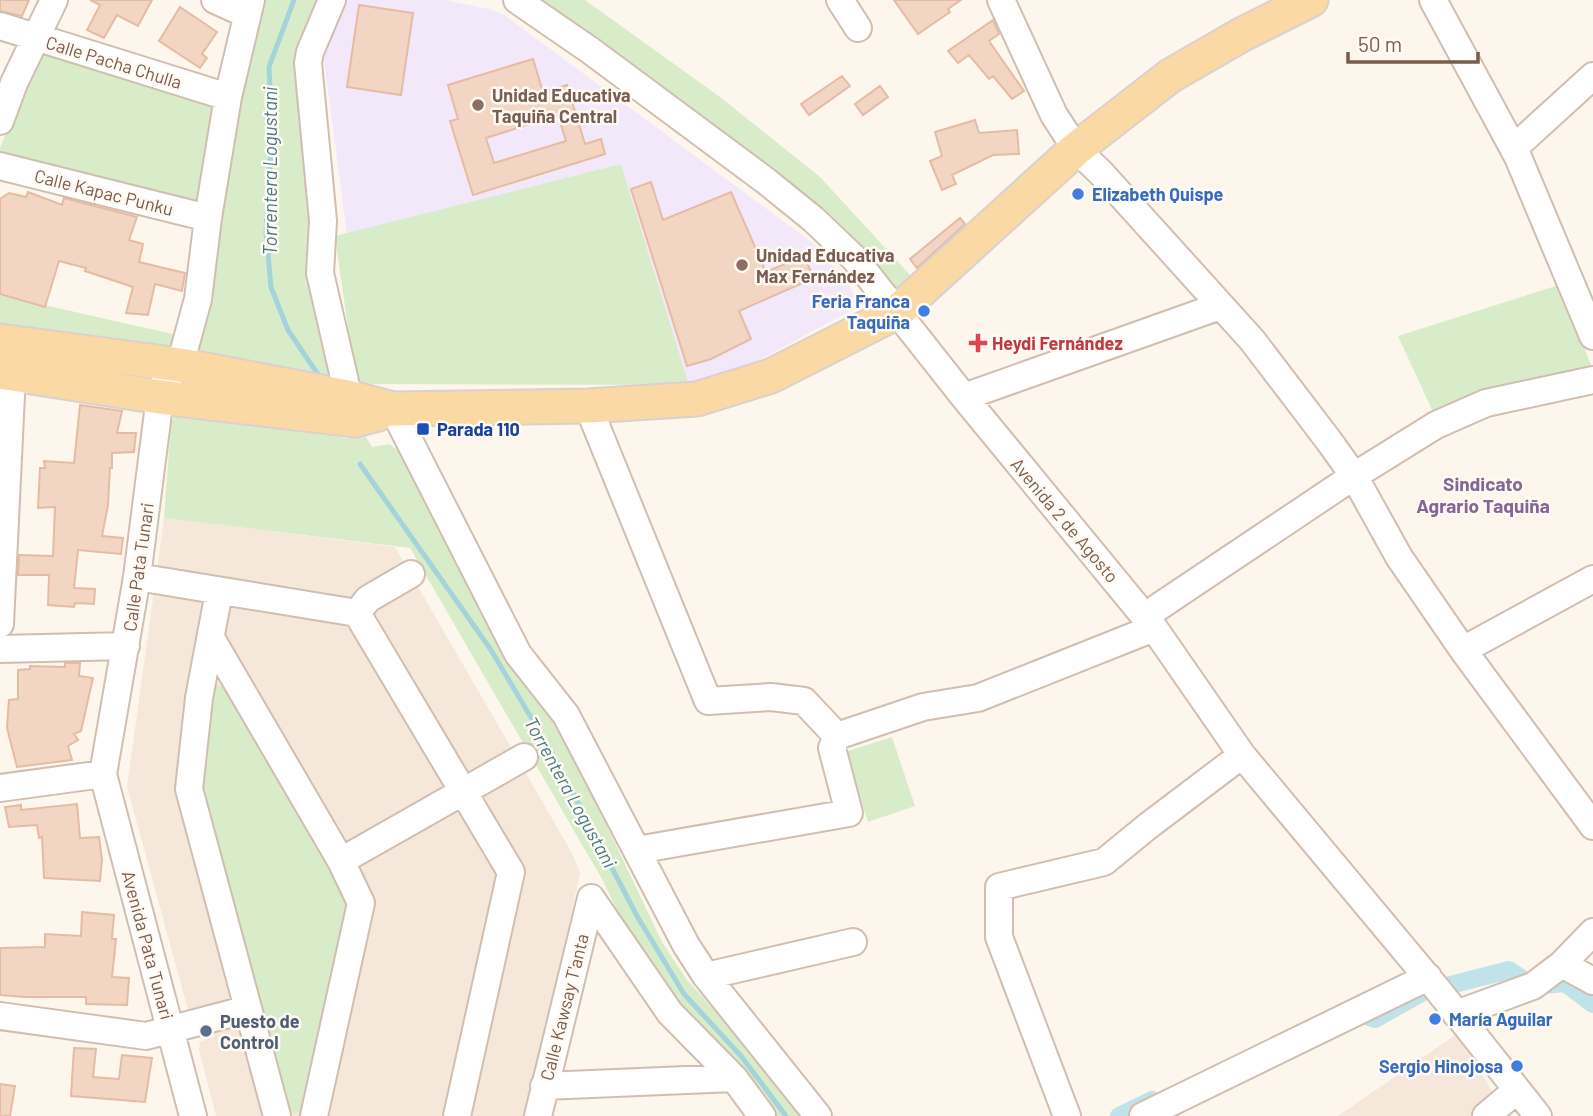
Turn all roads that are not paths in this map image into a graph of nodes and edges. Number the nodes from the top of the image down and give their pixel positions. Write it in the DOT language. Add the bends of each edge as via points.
graph roads {
  1 [pos="54,0"];
  2 [pos="215,0"];
  3 [pos="332,0"];
  4 [pos="517,0"];
  5 [pos="840,0"];
  6 [pos="1001,0"];
  7 [pos="1311,0"];
  8 [pos="1433,0"];
  9 [pos="249,7"];
  10 [pos="0,26"];
  11 [pos="858,28"];
  12 [pos="37,38"];
  13 [pos="1593,76"];
  14 [pos="7,81"];
  15 [pos="229,97"];
  16 [pos="0,121"];
  17 [pos="1514,148"];
  18 [pos="1076,149"];
  19 [pos="0,166"];
  20 [pos="208,218"];
  21 [pos="1220,306"];
  22 [pos="897,312"];
  23 [pos="1592,328"];
  24 [pos="0,341"];
  25 [pos="180,365"];
  26 [pos="6,373"];
  27 [pos="1593,380"];
  28 [pos="160,397"];
  29 [pos="964,397"];
  30 [pos="588,406"];
  31 [pos="351,408"];
  32 [pos="393,409"];
  33 [pos="1354,476"];
  34 [pos="411,574"];
  35 [pos="137,577"];
  36 [pos="1593,579"];
  37 [pos="219,592"];
  38 [pos="357,613"];
  39 [pos="1150,622"];
  40 [pos="0,624"];
  41 [pos="211,638"];
  42 [pos="126,646"];
  43 [pos="0,649"];
  44 [pos="1463,650"];
  45 [pos="837,736"];
  46 [pos="1242,755"];
  47 [pos="524,757"];
  48 [pos="103,774"];
  49 [pos="0,788"];
  50 [pos="465,791"];
  51 [pos="1593,826"];
  52 [pos="637,850"];
  53 [pos="341,861"];
  54 [pos="1593,932"];
  55 [pos="853,942"];
  56 [pos="1562,964"];
  57 [pos="706,976"];
  58 [pos="1428,977"];
  59 [pos="1593,981"];
  60 [pos="248,1009"];
  61 [pos="1456,1014"];
  62 [pos="0,1016"];
  63 [pos="170,1031"];
  64 [pos="734,1078"];
  65 [pos="544,1086"];
  66 [pos="1517,1090"];
  67 [pos="311,1112"];
  68 [pos="279,1113"];
  69 [pos="193,1116"];
  70 [pos="457,1116"];
  71 [pos="538,1116"];
  72 [pos="762,1116"];
  73 [pos="818,1116"];
  74 [pos="1067,1116"];
  75 [pos="1143,1116"];
  76 [pos="1486,1116"];
  77 [pos="1538,1116"];
  1 -- 12 [label="street"];
  2 -- 9 [label="street"];
  3 -- 31 [label="street" via="308,63 323,221 320,273"];
  4 -- 22 [label="street, Avenida 2 de Agosto" via="813,219 855,259"];
  5 -- 11 [label="street"];
  6 -- 18 [label="street" via="1054,115"];
  7 -- 18 [label="main road" via="1170,76"];
  8 -- 17 [label="street"];
  9 -- 15 [label="street, Calle Pata Tunari"];
  10 -- 12 [label="street, Calle Pacha Chulla"];
  12 -- 14 [label="street"];
  12 -- 15 [label="street, Calle Pacha Chulla"];
  13 -- 17 [label="street"];
  14 -- 16 [label="street"];
  15 -- 20 [label="street, Calle Pata Tunari"];
  17 -- 23 [label="street"];
  18 -- 21 [label="street"];
  18 -- 22 [label="main road"];
  19 -- 20 [label="street, Calle Kapac Punku"];
  20 -- 25 [label="street, Calle Pata Tunari" via="198,299"];
  21 -- 29 [label="street"];
  21 -- 33 [label="street" via="1252,340"];
  22 -- 29 [label="street, Avenida 2 de Agosto"];
  22 -- 30 [label="main road" via="771,376 697,399"];
  24 -- 25 [label="main road"];
  25 -- 28 [label="street, Calle Pata Tunari" via="165,381"];
  25 -- 31 [label="main road"];
  26 -- 28 [label="main road"];
  26 -- 40 [label="street"];
  27 -- 33 [label="street" via="1486,403 1436,425"];
  28 -- 31 [label="main road"];
  28 -- 35 [label="street, Calle Pata Tunari"];
  29 -- 39 [label="street, Avenida 2 de Agosto"];
  30 -- 32 [label="main road"];
  30 -- 45 [label="street" via="708,701 771,697 804,701"];
  31 -- 32 [label="main road"];
  32 -- 52 [label="street" via="518,653 566,715"];
  33 -- 39 [label="street"];
  33 -- 44 [label="street" via="1399,556"];
  34 -- 38 [label="street" via="368,599"];
  35 -- 37 [label="street"];
  35 -- 42 [label="street, Calle Pata Tunari"];
  36 -- 44 [label="street"];
  37 -- 38 [label="street"];
  37 -- 41 [label="street"];
  38 -- 50 [label="street"];
  39 -- 45 [label="street" via="978,698 923,707"];
  39 -- 46 [label="street, Avenida 2 de Agosto"];
  41 -- 53 [label="street"];
  41 -- 60 [label="street" via="188,789"];
  42 -- 43 [label="street"];
  42 -- 48 [label="street, Calle Pata Tunari"];
  44 -- 51 [label="street"];
  45 -- 52 [label="street" via="832,748 849,813"];
  46 -- 58 [label="street, Avenida 2 de Agosto"];
  46 -- 74 [label="street" via="1104,862 999,887 999,937"];
  47 -- 50 [label="street"];
  48 -- 49 [label="street"];
  48 -- 63 [label="street, Avenida Pata Tunari"];
  50 -- 53 [label="street"];
  50 -- 70 [label="street" via="511,872"];
  52 -- 57 [label="street"];
  53 -- 67 [label="street" via="362,903"];
  54 -- 56 [label="street"];
  55 -- 57 [label="street"];
  56 -- 59 [label="street"];
  56 -- 61 [label="street" via="1533,986"];
  57 -- 73 [label="street"];
  58 -- 61 [label="street, Avenida 2 de Agosto"];
  58 -- 75 [label="street"];
  60 -- 63 [label="street"];
  60 -- 68 [label="street"];
  61 -- 66 [label="street, Avenida 2 de Agosto"];
  62 -- 63 [label="street" via="146,1036"];
  63 -- 69 [label="street, Avenida Pata Tunari"];
  64 -- 65 [label="street"];
  64 -- 65 [label="street, Calle Kawsay T'anta" via="670,1013 591,898"];
  64 -- 72 [label="street"];
  65 -- 71 [label="street, Calle Kawsay T'anta"];
  66 -- 76 [label="street"];
  66 -- 77 [label="street, Avenida 2 de Agosto"];
}
